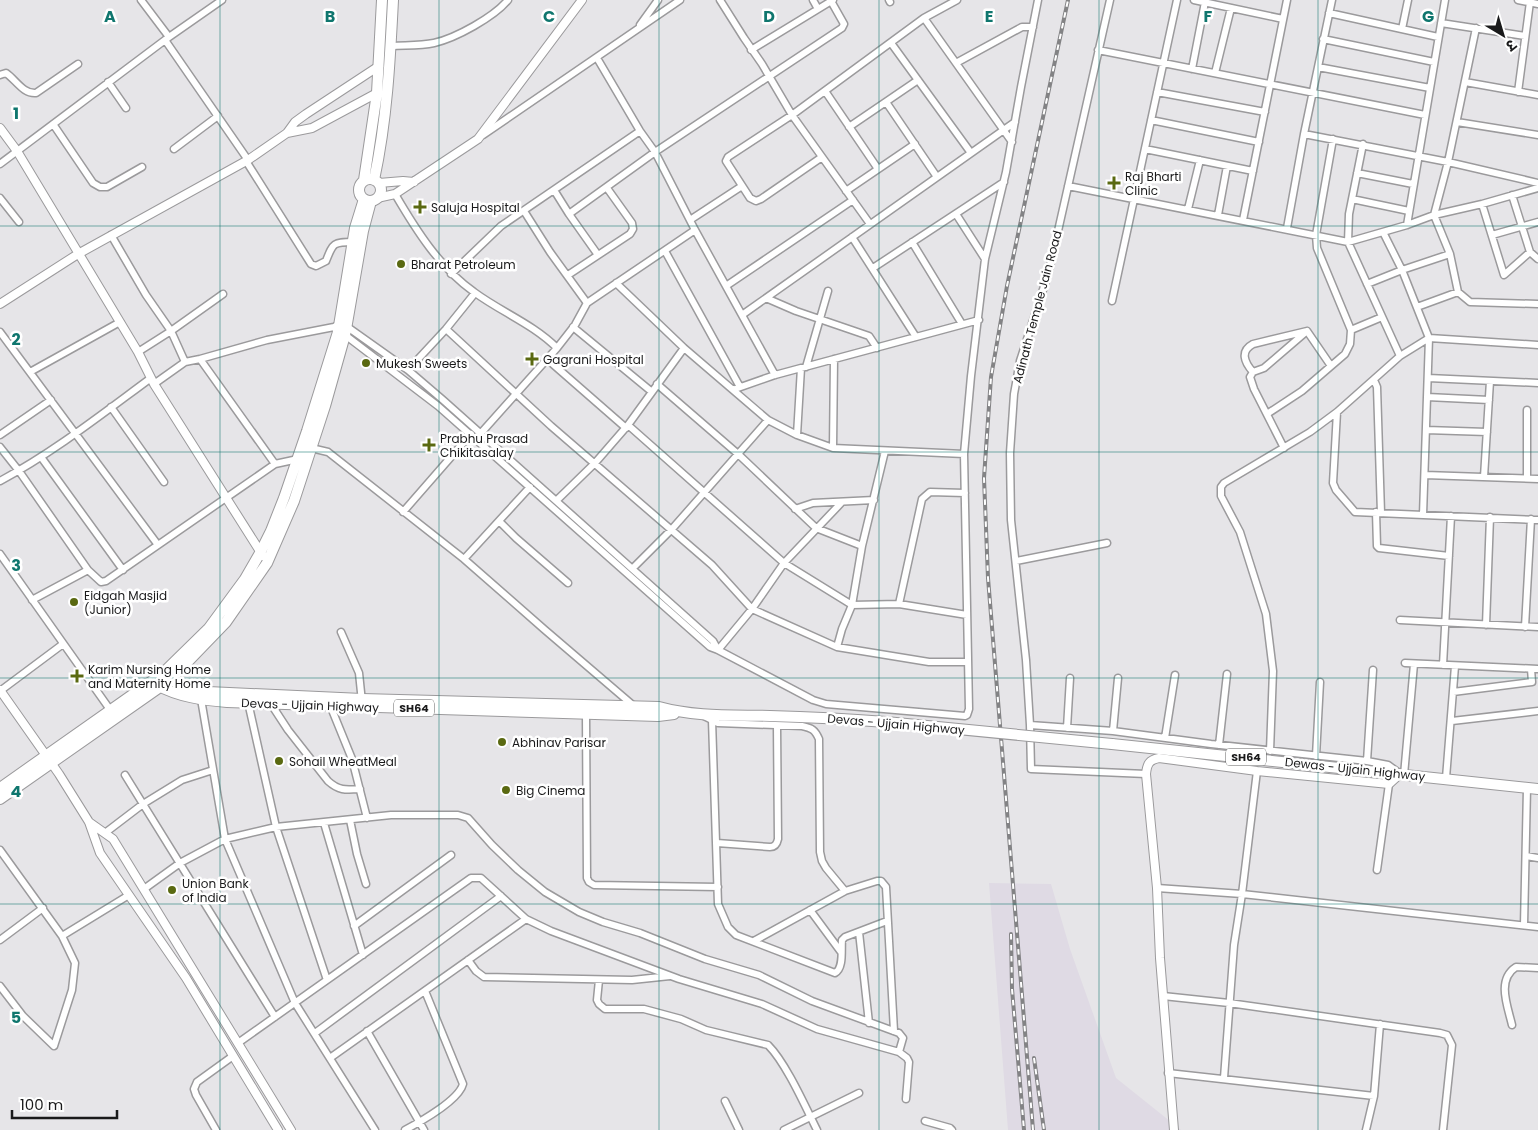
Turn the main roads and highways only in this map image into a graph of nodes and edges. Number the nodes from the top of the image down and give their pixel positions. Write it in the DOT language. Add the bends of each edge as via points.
graph roads {
  1 [pos="382,0"];
  2 [pos="393,0"];
  3 [pos="372,181"];
  4 [pos="371,199"];
  5 [pos="340,329"];
  6 [pos="166,677"];
  7 [pos="156,685"];
  8 [pos="362,703"];
  9 [pos="680,713"];
  10 [pos="1112,744"];
  11 [pos="49,759"];
  12 [pos="0,788"];
  13 [pos="1538,789"];
  14 [pos="0,799"];
  1 -- 3 [label="main road"];
  2 -- 3 [label="main road" via="389,80 380,155"];
  3 -- 4 [label="main road" via="381,188 380,194"];
  3 -- 4 [label="main road" via="359,188 359,192"];
  4 -- 5 [label="main road"];
  4 -- 5 [label="main road" via="358,217"];
  5 -- 6 [label="main road" via="298,459 260,554 209,628"];
  5 -- 6 [label="main road" via="311,448 294,501 268,563 226,622"];
  6 -- 7 [label="main road"];
  6 -- 8 [label="main road, Devas - Ujjain Highway / SH64" via="182,686 208,692"];
  7 -- 8 [label="main road, Devas - Ujjain Highway / SH64" via="201,699 330,706"];
  7 -- 11 [label="main road"];
  7 -- 11 [label="main road" via="111,711"];
  8 -- 9 [label="main road, Devas - Ujjain Highway / SH64" via="586,714 658,716"];
  8 -- 9 [label="main road, Devas - Ujjain Highway / SH64" via="659,707"];
  9 -- 10 [label="main road, Devas - Ujjain Highway / SH64, bridge" via="708,718 726,715 878,721"];
  10 -- 13 [label="main road, Dewas - Ujjain Highway / SH64"];
  11 -- 12 [label="main road"];
  11 -- 14 [label="main road"];
}
